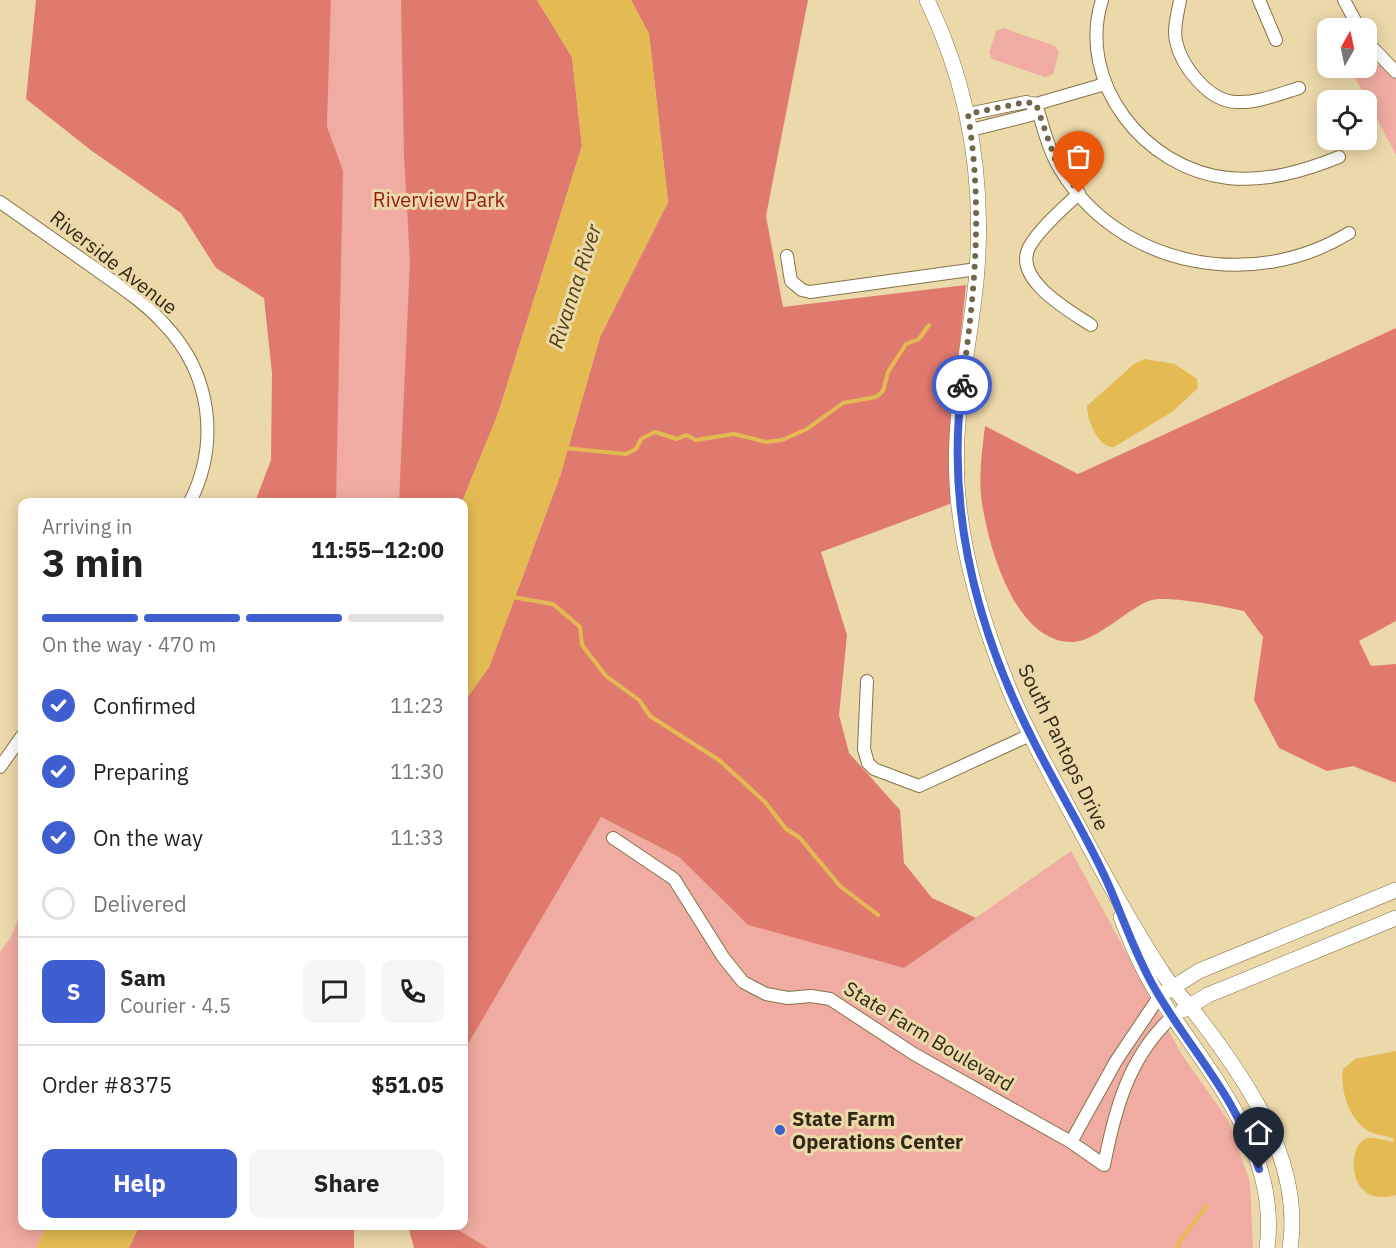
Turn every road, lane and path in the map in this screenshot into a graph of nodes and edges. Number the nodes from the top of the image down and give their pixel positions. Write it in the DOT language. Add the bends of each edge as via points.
graph roads {
  1 [pos="927,0"];
  2 [pos="1102,0"];
  3 [pos="1180,0"];
  4 [pos="1259,0"];
  5 [pos="1344,0"];
  6 [pos="1354,18"];
  7 [pos="1276,40"];
  8 [pos="1377,52"];
  9 [pos="1396,72"];
  10 [pos="1105,84"];
  11 [pos="1299,88"];
  12 [pos="1036,104"];
  13 [pos="968,114"];
  14 [pos="971,130"];
  15 [pos="1339,157"];
  16 [pos="1079,193"];
  17 [pos="0,202"];
  18 [pos="1349,233"];
  19 [pos="787,256"];
  20 [pos="977,268"];
  21 [pos="1091,325"];
  22 [pos="192,498"];
  23 [pos="867,681"];
  24 [pos="1030,735"];
  25 [pos="18,742"];
  26 [pos="0,767"];
  27 [pos="613,837"];
  28 [pos="1396,890"];
  29 [pos="1396,918"];
  30 [pos="1166,992"];
  31 [pos="1189,1006"];
  32 [pos="1173,1016"];
  33 [pos="1071,1142"];
  34 [pos="1267,1248"];
  35 [pos="1290,1248"];
  1 -- 13 [label="street, South Pantops Drive"];
  2 -- 10 [label="street" via="1097,45"];
  3 -- 11 [label="street" via="1175,39 1184,65 1207,90 1234,103"];
  4 -- 7 [label="street"];
  5 -- 6 [label="street"];
  8 -- 9 [label="street"];
  10 -- 12 [label="street"];
  10 -- 15 [label="street" via="1118,110 1150,144 1198,172 1227,178 1271,177"];
  12 -- 13 [label="street" via="1026,102"];
  12 -- 14 [label="street" via="1031,115"];
  12 -- 16 [label="street" via="1055,159"];
  13 -- 14 [label="street, South Pantops Drive"];
  14 -- 20 [label="street, South Pantops Drive" via="977,179"];
  16 -- 18 [label="street" via="1135,240 1198,263 1245,266 1283,261 1324,247"];
  16 -- 21 [label="street" via="1031,242 1026,259 1033,280 1059,305"];
  17 -- 22 [label="street, Riverside Avenue" via="151,310 181,344 199,377 208,421 205,465"];
  19 -- 20 [label="street" via="791,281 810,292"];
  20 -- 24 [label="street, South Pantops Drive" via="957,448 960,515 990,638"];
  23 -- 24 [label="street" via="865,756 874,769 909,784 919,786"];
  24 -- 30 [label="street, South Pantops Drive" via="1105,876 1129,938"];
  25 -- 26 [label="street"];
  27 -- 33 [label="street, State Farm Boulevard" via="674,879 743,982 766,994 830,999 914,1054"];
  28 -- 30 [label="street" via="1235,955"];
  29 -- 31 [label="street, State Farm Boulevard"];
  30 -- 31 [label="street"];
  30 -- 32 [label="street"];
  30 -- 33 [label="street" via="1116,1061"];
  31 -- 32 [label="street, State Farm Boulevard"];
  31 -- 35 [label="street" via="1236,1069 1269,1125 1290,1199"];
  32 -- 33 [label="street, State Farm Boulevard" via="1150,1042 1123,1086 1104,1165"];
  32 -- 34 [label="street" via="1249,1138 1267,1202"];
}
